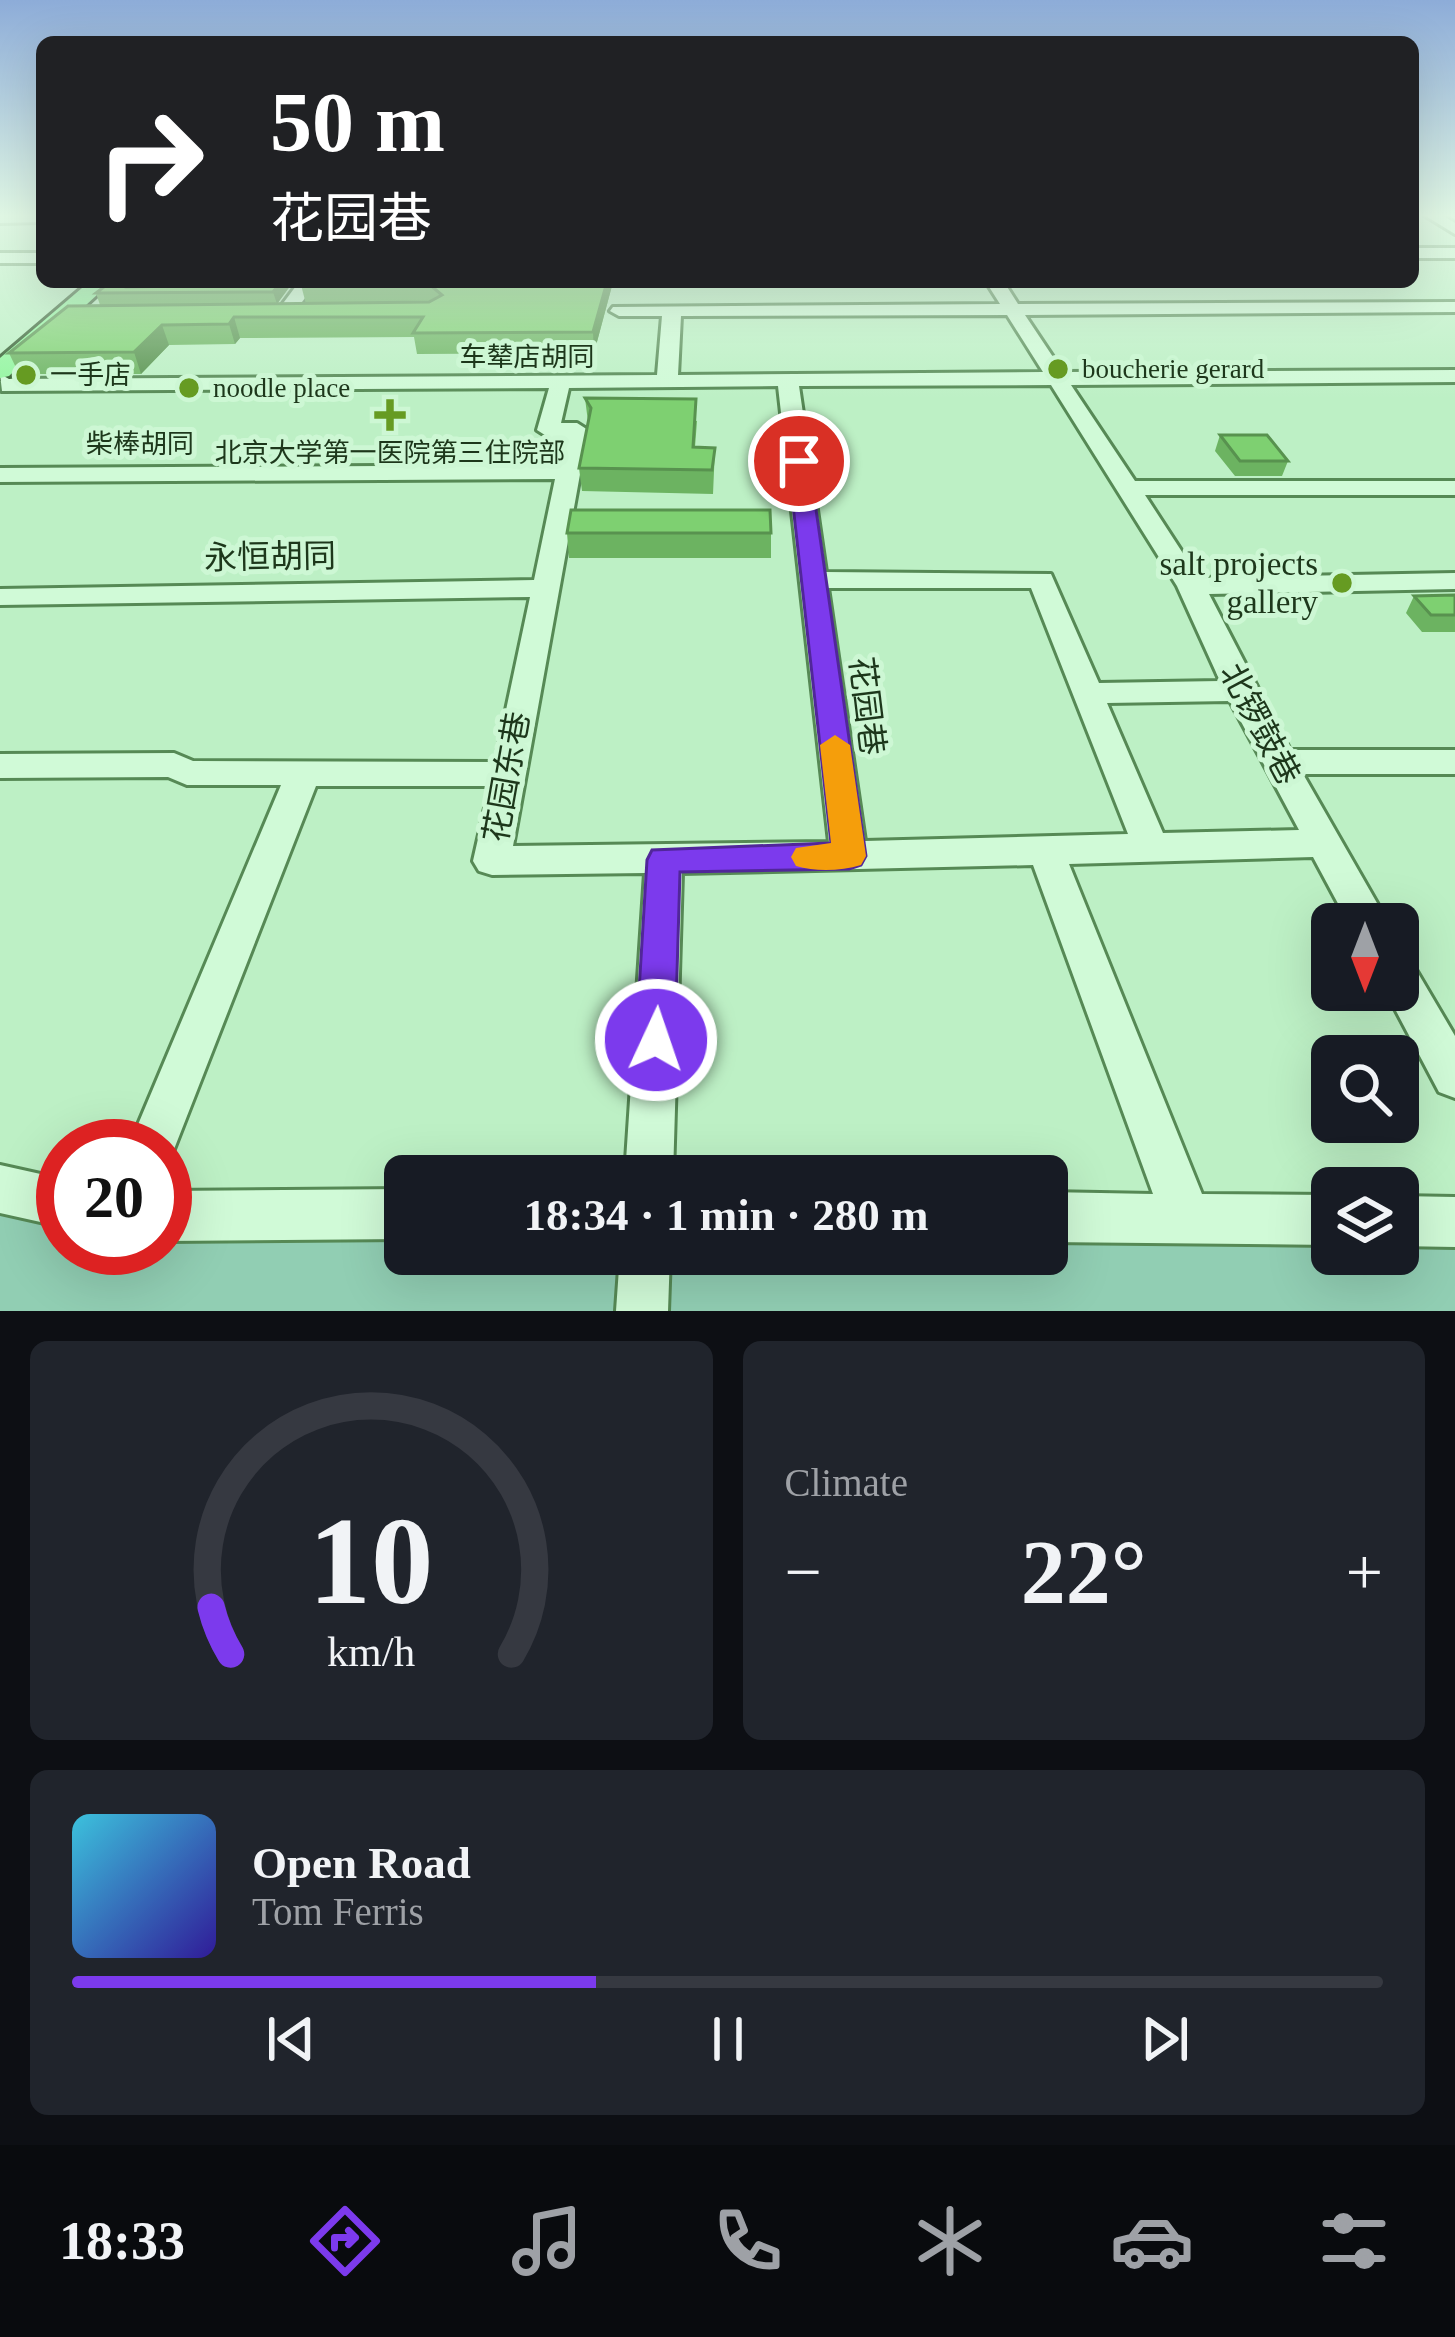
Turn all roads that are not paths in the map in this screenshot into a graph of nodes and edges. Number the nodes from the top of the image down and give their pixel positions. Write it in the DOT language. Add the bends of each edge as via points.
graph roads {
  1 [pos="74,288"];
  2 [pos="94,288"];
  3 [pos="306,288"];
  4 [pos="999,288"];
  5 [pos="1012,307"];
  6 [pos="1455,307"];
  7 [pos="672,310"];
  8 [pos="619,311"];
  9 [pos="262,314"];
  10 [pos="105,315"];
  11 [pos="63,316"];
  12 [pos="0,350"];
  13 [pos="0,371"];
  14 [pos="1455,376"];
  15 [pos="1057,379"];
  16 [pos="0,380"];
  17 [pos="788,382"];
  18 [pos="667,383"];
  19 [pos="560,384"];
  20 [pos="568,472"];
  21 [pos="0,475"];
  22 [pos="1125,488"];
  23 [pos="1455,488"];
  24 [pos="815,580"];
  25 [pos="1455,581"];
  26 [pos="1191,586"];
  27 [pos="542,588"];
  28 [pos="0,597"];
  29 [pos="1240,691"];
  30 [pos="1088,693"];
  31 [pos="1280,762"];
  32 [pos="1455,762"];
  33 [pos="0,766"];
  34 [pos="303,774"];
  35 [pos="507,774"];
  36 [pos="1324,843"];
  37 [pos="1150,845"];
  38 [pos="1045,849"];
  39 [pos="849,856"];
  40 [pos="664,860"];
  41 [pos="1357,903"];
  42 [pos="1419,1001"];
  43 [pos="1441,1028"];
  44 [pos="1455,1077"];
  45 [pos="163,1119"];
  46 [pos="651,1155"];
  47 [pos="0,1189"];
  48 [pos="36,1197"];
  49 [pos="384,1214"];
  50 [pos="192,1216"];
  51 [pos="1068,1217"];
  52 [pos="1187,1219"];
  53 [pos="1311,1220"];
  54 [pos="1419,1221"];
  55 [pos="1455,1222"];
  56 [pos="644,1275"];
  57 [pos="641,1311"];
  1 -- 12 [label="main road"];
  2 -- 11 [label="main road"];
  3 -- 9 [label="street" via="295,314"];
  4 -- 5 [label="street, 北锣鼓巷"];
  5 -- 6 [label="street"];
  5 -- 7 [label="street"];
  5 -- 15 [label="street, 北锣鼓巷"];
  7 -- 8 [label="street"];
  7 -- 18 [label="street"];
  10 -- 11 [label="street"];
  11 -- 13 [label="main road"];
  14 -- 15 [label="street, 车辇店胡同"];
  15 -- 17 [label="street, 车辇店胡同"];
  15 -- 22 [label="street, 北锣鼓巷"];
  16 -- 19 [label="street, 车辇店胡同"];
  17 -- 18 [label="street, 车辇店胡同"];
  17 -- 24 [label="street, 花园巷"];
  18 -- 19 [label="street, 车辇店胡同"];
  19 -- 20 [label="street, 花园东巷" via="548,430 577,430"];
  20 -- 21 [label="street, 柴棒胡同"];
  20 -- 27 [label="street, 花园东巷"];
  22 -- 23 [label="street"];
  22 -- 26 [label="street, 北锣鼓巷"];
  24 -- 30 [label="street" via="1041,580"];
  24 -- 39 [label="street, 花园巷"];
  25 -- 26 [label="street"];
  26 -- 29 [label="street, 北锣鼓巷"];
  27 -- 28 [label="street, 永恒胡同"];
  27 -- 35 [label="street, 花园东巷"];
  29 -- 30 [label="street"];
  29 -- 31 [label="street, 北锣鼓巷"];
  30 -- 37 [label="street"];
  31 -- 32 [label="street"];
  31 -- 36 [label="street, 北锣鼓巷"];
  33 -- 34 [label="street"];
  34 -- 35 [label="street"];
  34 -- 45 [label="street"];
  35 -- 40 [label="street, 花园东巷" via="492,861"];
  36 -- 37 [label="street"];
  36 -- 41 [label="street, 北锣鼓巷"];
  37 -- 38 [label="street"];
  38 -- 39 [label="street"];
  38 -- 52 [label="street"];
  39 -- 40 [label="street"];
  40 -- 46 [label="street"];
  42 -- 43 [label="street"];
  43 -- 44 [label="street"];
  47 -- 48 [label="street"];
  49 -- 50 [label="street"];
  51 -- 52 [label="street"];
  52 -- 53 [label="street"];
  54 -- 55 [label="street"];
  56 -- 57 [label="street"];
}
